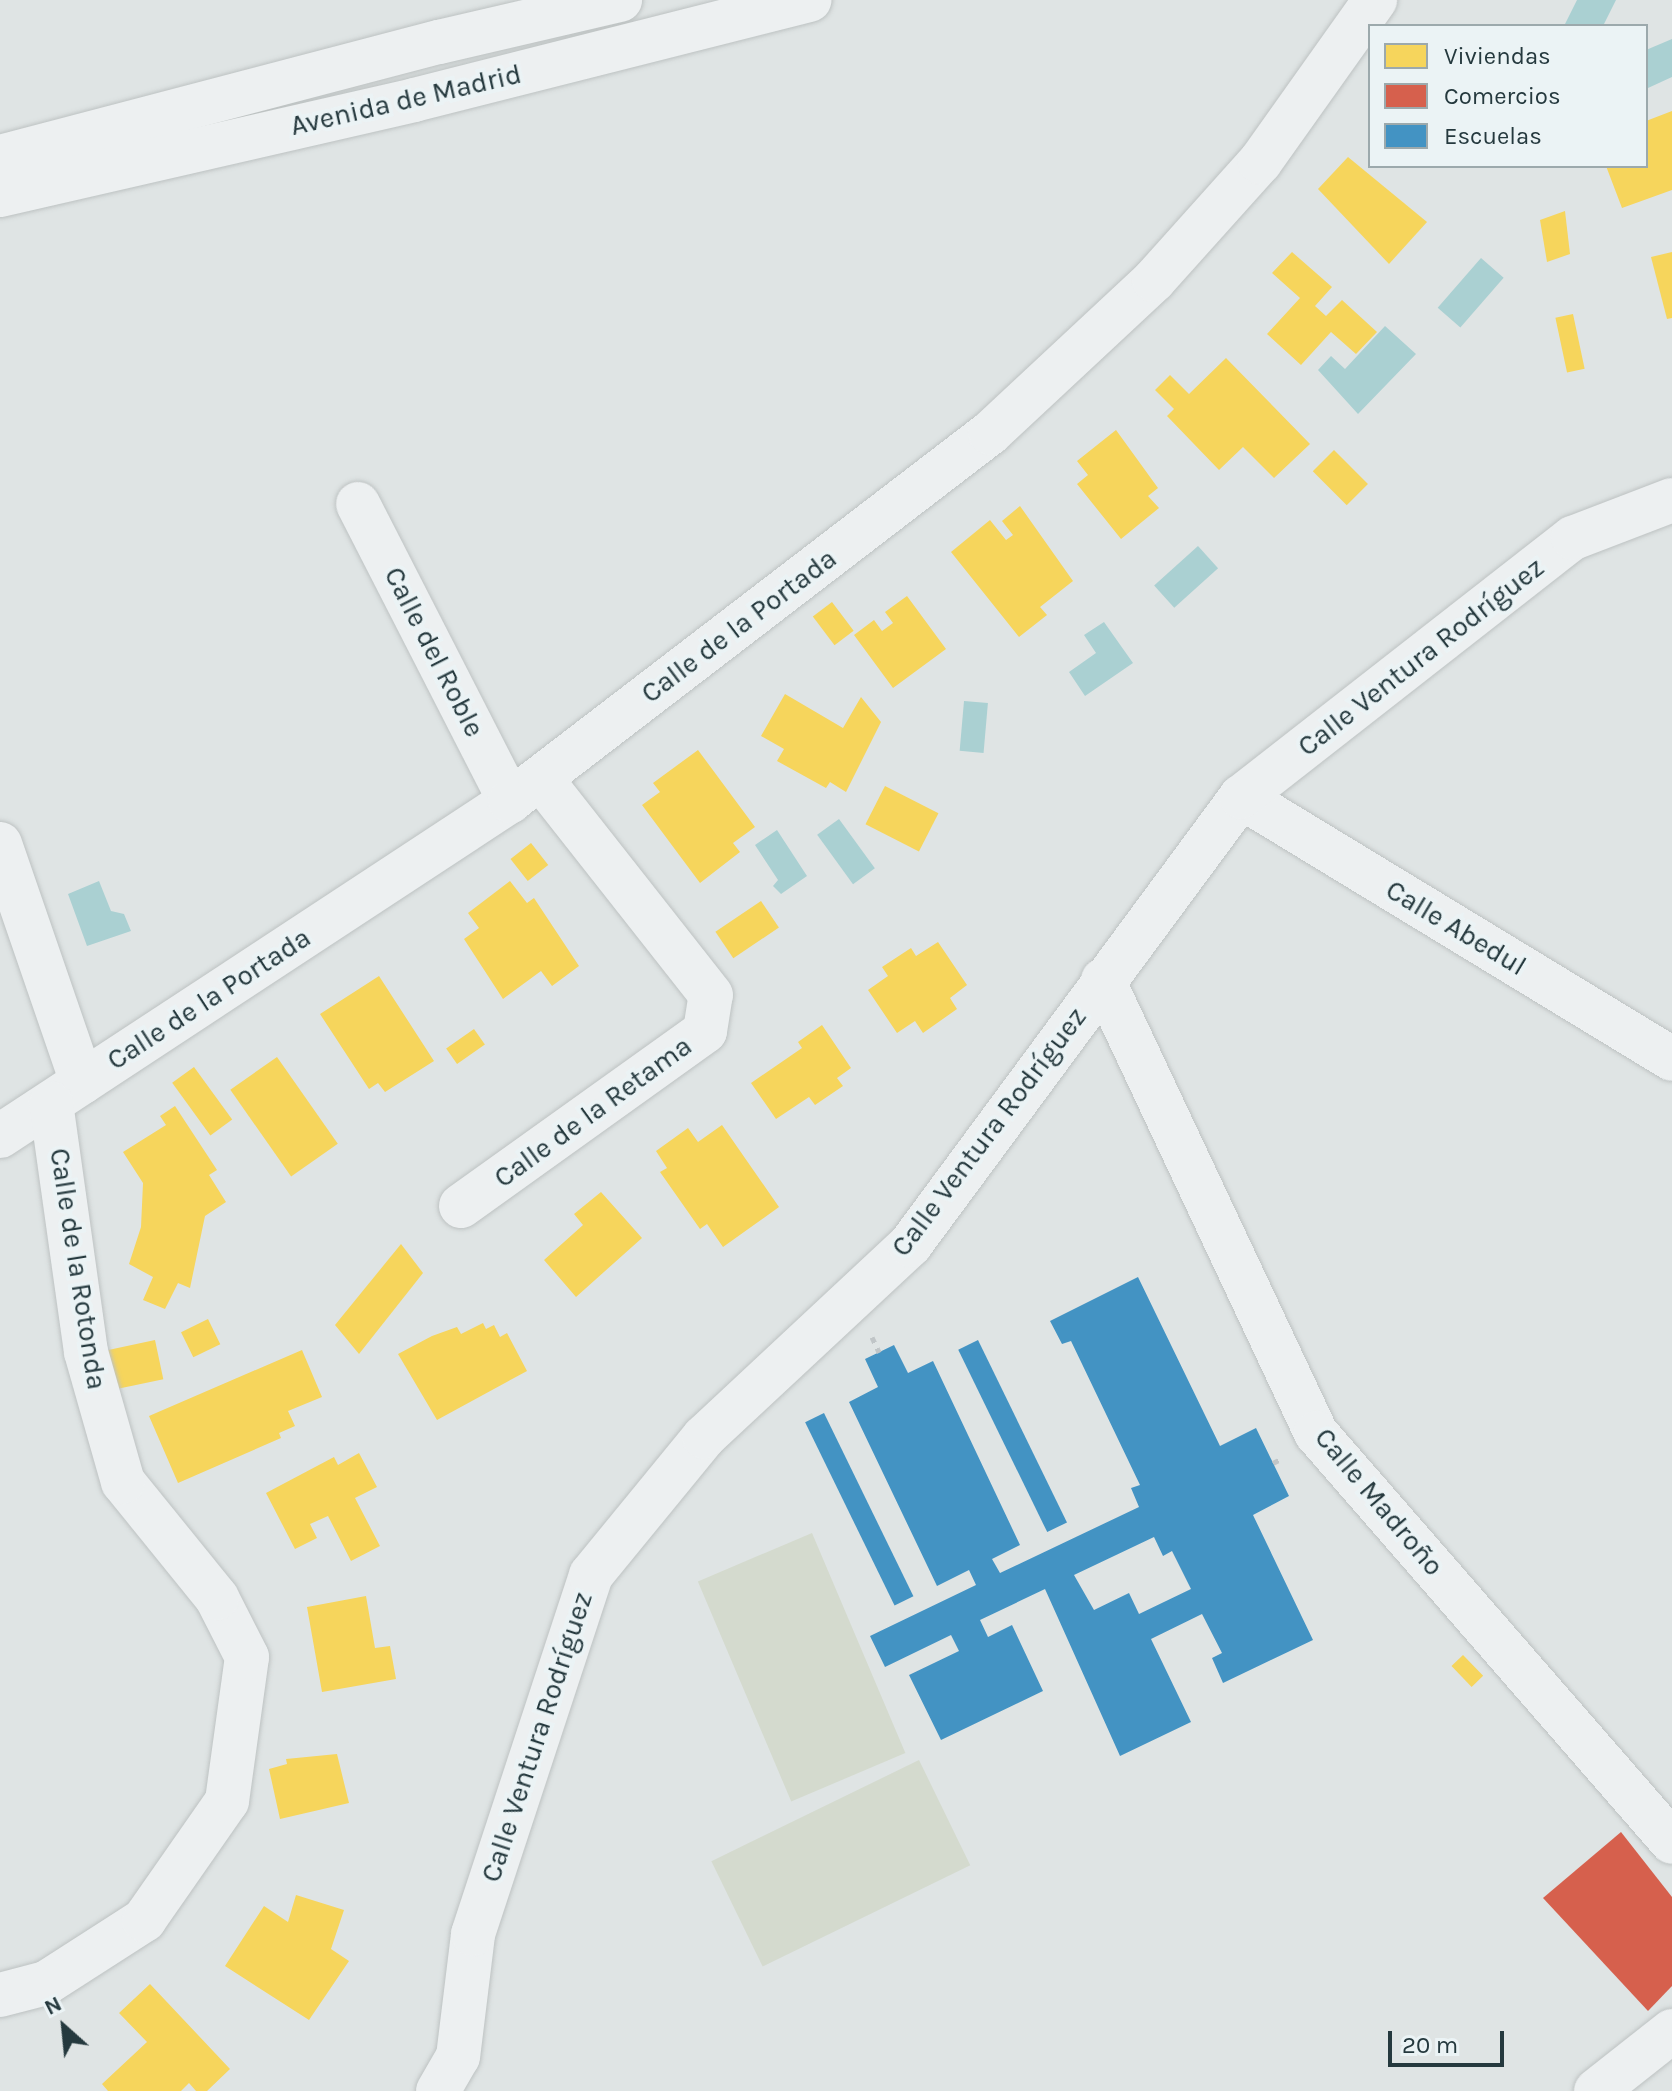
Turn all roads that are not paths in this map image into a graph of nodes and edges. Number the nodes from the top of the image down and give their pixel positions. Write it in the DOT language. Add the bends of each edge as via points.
graph roads {
  1 [pos="620,0"];
  2 [pos="810,0"];
  3 [pos="1375,0"];
  4 [pos="0,157"];
  5 [pos="0,195"];
  6 [pos="1672,500"];
  7 [pos="358,504"];
  8 [pos="525,789"];
  9 [pos="1241,797"];
  10 [pos="0,844"];
  11 [pos="1103,980"];
  12 [pos="1672,1059"];
  13 [pos="67,1093"];
  14 [pos="0,1136"];
  15 [pos="461,1206"];
  16 [pos="1672,1842"];
  17 [pos="0,1995"];
  18 [pos="1672,2031"];
  19 [pos="438,2091"];
  20 [pos="1596,2091"];
  1 -- 4 [label="street, Avenida de Madrid"];
  2 -- 5 [label="street, Avenida de Madrid" via="414,100"];
  3 -- 8 [label="street, Calle de la Portada" via="1239,185 1154,280 1001,423"];
  6 -- 9 [label="street, Calle Ventura Rodríguez" via="1573,538"];
  7 -- 8 [label="street, Calle del Roble"];
  8 -- 13 [label="street, Calle de la Portada"];
  8 -- 15 [label="street, Calle de la Retama" via="711,995 705,1031"];
  9 -- 11 [label="street, Calle Ventura Rodríguez"];
  9 -- 12 [label="street, Calle Abedul"];
  10 -- 13 [label="street, Calle de la Rotonda"];
  11 -- 16 [label="street, Calle Madroño" via="1316,1433"];
  11 -- 19 [label="street, Calle Ventura Rodríguez" via="910,1245 704,1437 591,1575 473,1934 458,2057"];
  13 -- 14 [label="street, Calle de la Portada"];
  13 -- 17 [label="street, Calle de la Rotonda" via="86,1352 123,1482 217,1598 247,1657 227,1801 144,1920 46,1983"];
  18 -- 20 [label="street"];
}
